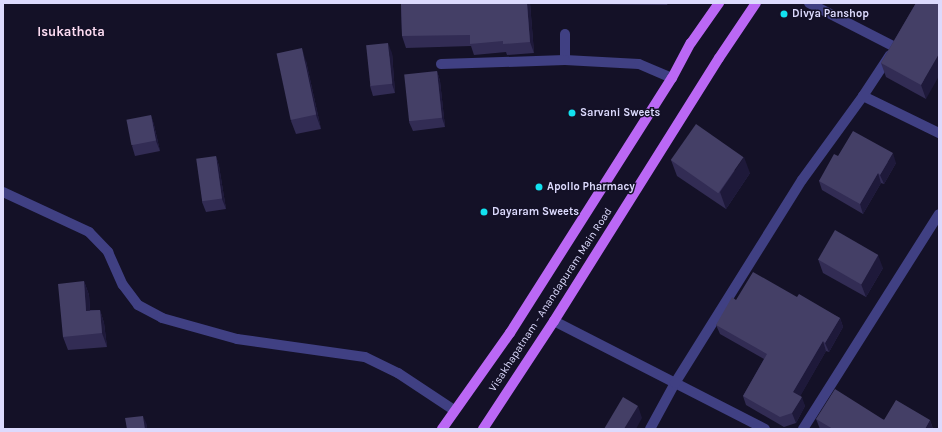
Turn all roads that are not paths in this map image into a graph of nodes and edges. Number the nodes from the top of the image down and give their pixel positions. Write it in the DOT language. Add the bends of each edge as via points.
graph roads {
  1 [pos="719,3"];
  2 [pos="756,3"];
  3 [pos="809,3"];
  4 [pos="565,34"];
  5 [pos="566,60"];
  6 [pos="441,64"];
  7 [pos="672,78"];
  8 [pos="863,96"];
  9 [pos="939,133"];
  10 [pos="3,192"];
  11 [pos="939,214"];
  12 [pos="554,321"];
  13 [pos="676,383"];
  14 [pos="454,410"];
  15 [pos="442,429"];
  16 [pos="483,429"];
  17 [pos="650,429"];
  18 [pos="765,429"];
  19 [pos="803,429"];
  1 -- 7 [label="main road, Visakhapatnam - Anandapuram Main Road" via="691,43"];
  2 -- 12 [label="main road, Visakhapatnam - Anandapuram Main Road"];
  3 -- 8 [label="street" via="897,44"];
  4 -- 5 [label="street"];
  5 -- 6 [label="street"];
  5 -- 7 [label="street" via="639,64"];
  7 -- 14 [label="main road, Visakhapatnam - Anandapuram Main Road" via="510,333"];
  8 -- 9 [label="street"];
  8 -- 13 [label="street" via="802,180"];
  10 -- 14 [label="street" via="90,232 108,252 123,285 138,305 162,318 237,339 365,356 398,373"];
  11 -- 19 [label="street"];
  12 -- 13 [label="street"];
  12 -- 16 [label="main road, Visakhapatnam - Anandapuram Main Road"];
  13 -- 17 [label="street"];
  13 -- 18 [label="street"];
  14 -- 15 [label="main road, Visakhapatnam - Anandapuram Main Road"];
}
